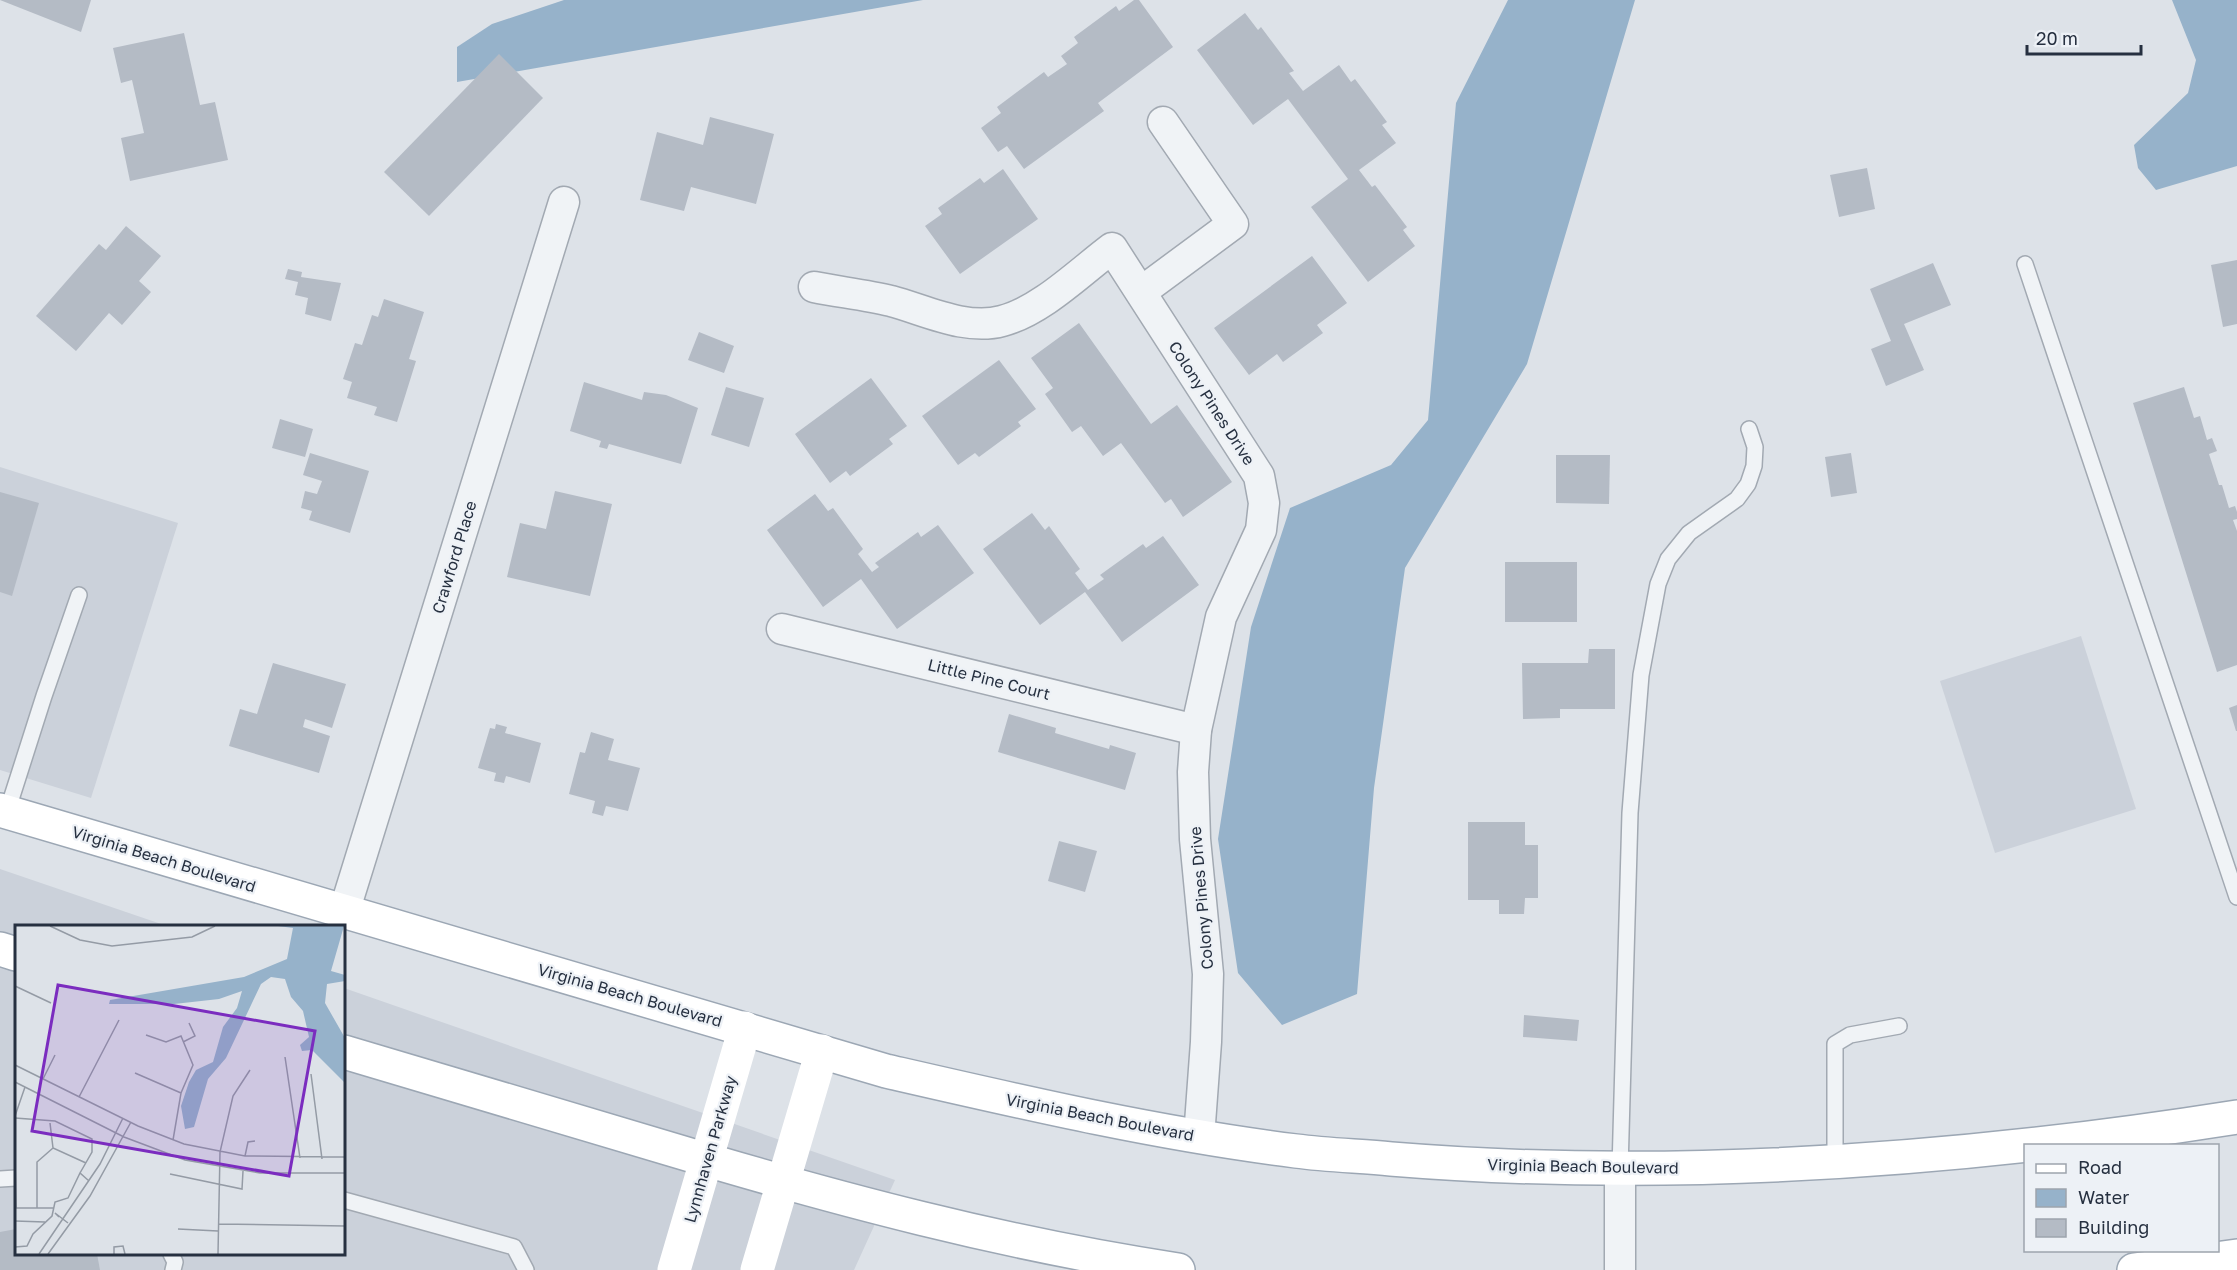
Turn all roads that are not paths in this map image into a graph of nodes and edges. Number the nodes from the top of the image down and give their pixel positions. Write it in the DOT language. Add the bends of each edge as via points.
graph roads {
  1 [pos="1163,122"];
  2 [pos="564,202"];
  3 [pos="2025,264"];
  4 [pos="814,287"];
  5 [pos="1141,292"];
  6 [pos="1749,429"];
  7 [pos="79,595"];
  8 [pos="782,629"];
  9 [pos="1196,730"];
  10 [pos="4,811"];
  11 [pos="2237,897"];
  12 [pos="344,912"];
  13 [pos="0,949"];
  14 [pos="15,954"];
  15 [pos="1899,1026"];
  16 [pos="744,1028"];
  17 [pos="822,1051"];
  18 [pos="345,1052"];
  19 [pos="2237,1117"];
  20 [pos="1199,1137"];
  21 [pos="2038,1144"];
  22 [pos="2024,1145"];
  23 [pos="706,1161"];
  24 [pos="1834,1162"];
  25 [pos="1620,1169"];
  26 [pos="784,1183"];
  27 [pos="345,1200"];
  28 [pos="172,1255"];
  29 [pos="2237,1256"];
  30 [pos="173,1270"];
  31 [pos="526,1270"];
  32 [pos="674,1270"];
  33 [pos="757,1270"];
  34 [pos="1178,1270"];
  35 [pos="1620,1270"];
  36 [pos="2134,1270"];
  1 -- 5 [label="street" via="1233,224"];
  2 -- 12 [label="street, Crawford Place"];
  3 -- 11 [label="lane"];
  4 -- 5 [label="street, Colony Pines Drive" via="889,301 964,322 1004,321 1036,306 1112,248"];
  5 -- 9 [label="street, Colony Pines Drive" via="1259,476 1264,503 1261,531 1221,617"];
  6 -- 25 [label="lane" via="1755,447 1748,484 1737,500 1689,533 1668,559 1658,584 1641,675 1630,813"];
  7 -- 10 [label="lane"];
  8 -- 9 [label="street, Little Pine Court"];
  9 -- 20 [label="street, Colony Pines Drive" via="1195,839 1208,974"];
  10 -- 12 [label="main road, Virginia Beach Boulevard"];
  12 -- 16 [label="main road, Virginia Beach Boulevard"];
  13 -- 14 [label="main road"];
  15 -- 24 [label="lane" via="1850,1035 1835,1044"];
  16 -- 17 [label="main road, Virginia Beach Boulevard"];
  16 -- 23 [label="main road, Lynnhaven Parkway"];
  17 -- 20 [label="main road, Virginia Beach Boulevard" via="886,1071 993,1096"];
  17 -- 26 [label="main road"];
  18 -- 23 [label="main road"];
  19 -- 21 [label="main road, Virginia Beach Boulevard"];
  20 -- 25 [label="main road, Virginia Beach Boulevard" via="1297,1151 1456,1164"];
  22 -- 24 [label="main road, Virginia Beach Boulevard"];
  23 -- 26 [label="main road"];
  23 -- 32 [label="main road, Lynnhaven Parkway"];
  24 -- 25 [label="main road, Virginia Beach Boulevard"];
  25 -- 35 [label="street"];
  26 -- 33 [label="main road"];
  26 -- 34 [label="main road" via="974,1232"];
  27 -- 31 [label="lane" via="514,1247"];
  28 -- 30 [label="lane"];
  29 -- 36 [label="main road"];
}
